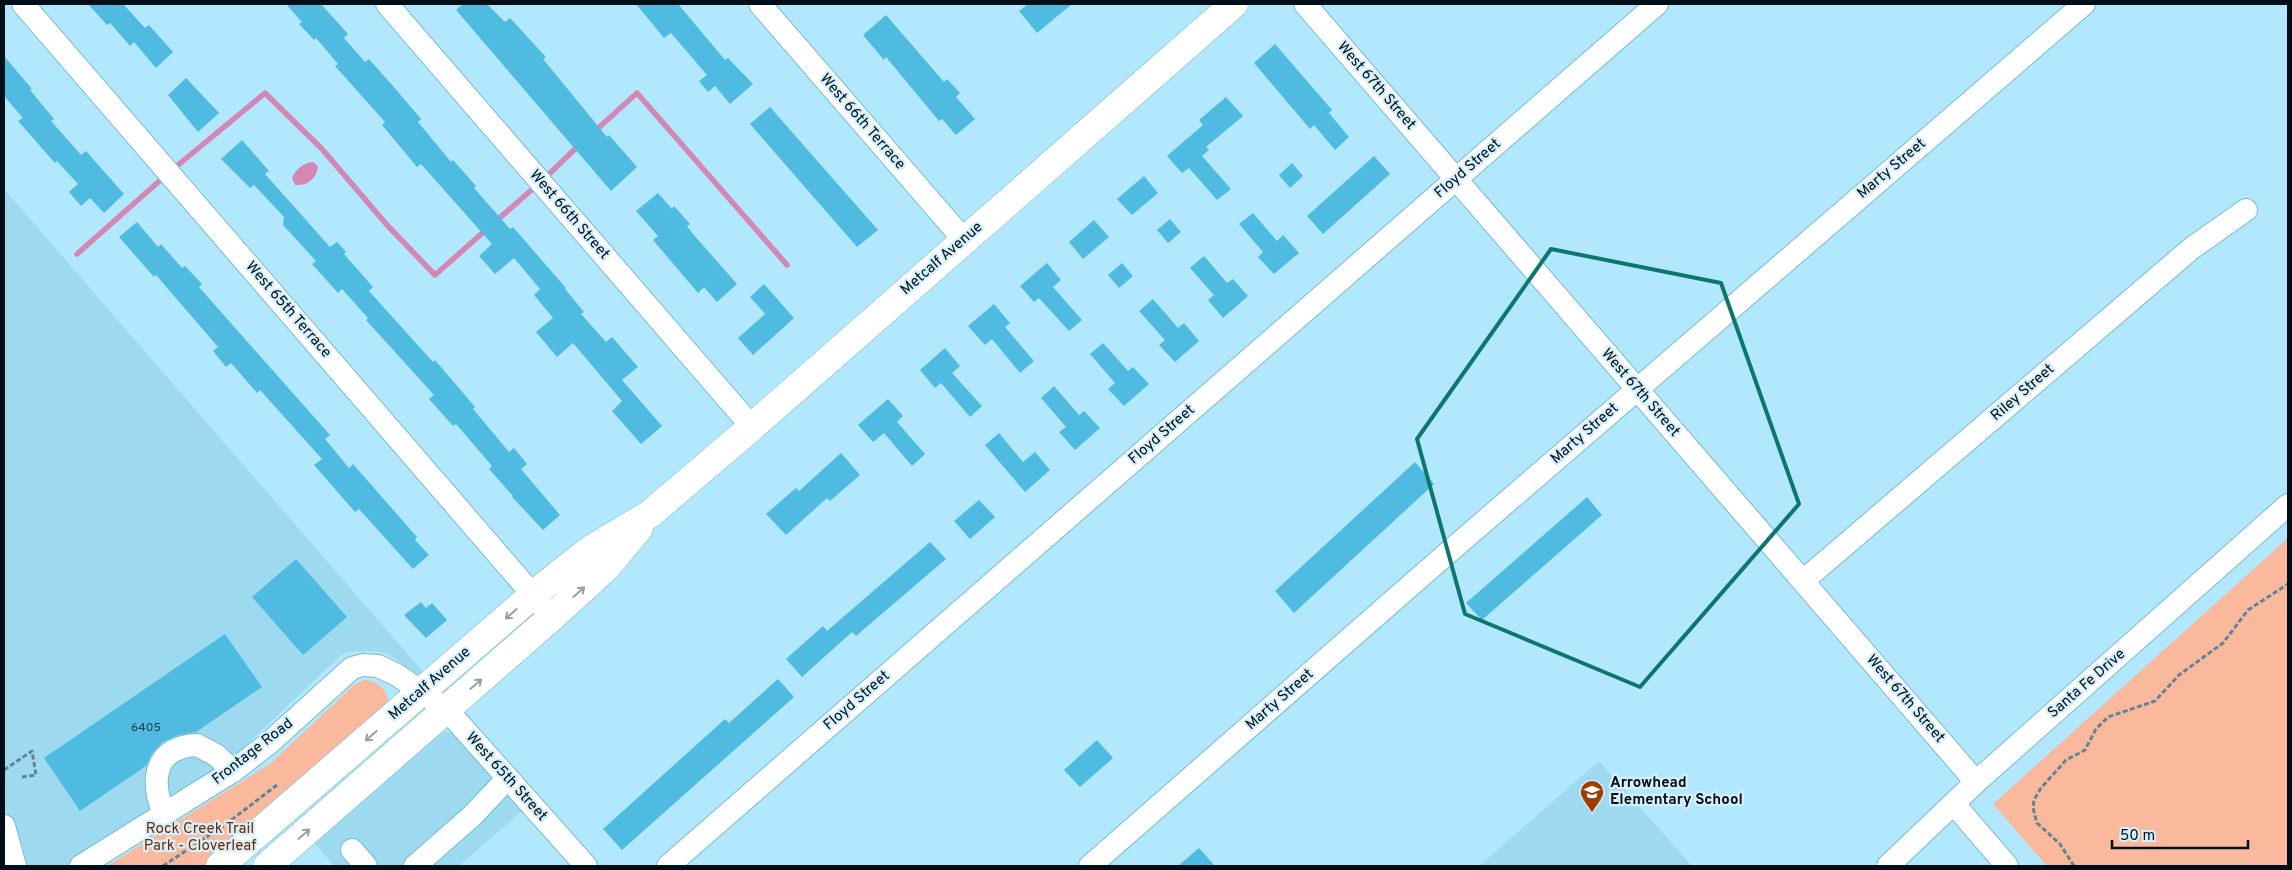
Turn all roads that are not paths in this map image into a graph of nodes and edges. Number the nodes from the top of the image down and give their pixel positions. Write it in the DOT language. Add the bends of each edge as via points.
graph roads {
  1 [pos="23,4"];
  2 [pos="387,4"];
  3 [pos="760,4"];
  4 [pos="1234,4"];
  5 [pos="1305,4"];
  6 [pos="1657,4"];
  7 [pos="2084,4"];
  8 [pos="1456,179"];
  9 [pos="2246,210"];
  10 [pos="964,240"];
  11 [pos="1637,389"];
  12 [pos="752,427"];
  13 [pos="2288,505"];
  14 [pos="650,514"];
  15 [pos="1803,581"];
  16 [pos="534,594"];
  17 [pos="552,617"];
  18 [pos="421,692"];
  19 [pos="447,710"];
  20 [pos="233,771"];
  21 [pos="507,779"];
  22 [pos="1976,782"];
  23 [pos="1954,804"];
  24 [pos="164,814"];
  25 [pos="4,826"];
  26 [pos="15,866"];
  27 [pos="81,866"];
  28 [pos="220,866"];
  29 [pos="267,866"];
  30 [pos="415,866"];
  31 [pos="586,866"];
  32 [pos="668,866"];
  33 [pos="1090,866"];
  34 [pos="1888,866"];
  35 [pos="2007,866"];
  1 -- 16 [label="street, West 65th Terrace"];
  2 -- 12 [label="street, West 66th Street"];
  3 -- 10 [label="street, West 66th Terrace"];
  4 -- 10 [label="main road, Metcalf Avenue"];
  5 -- 8 [label="street, West 67th Street"];
  6 -- 8 [label="street, Floyd Street"];
  7 -- 11 [label="street, Marty Street"];
  8 -- 11 [label="street, West 67th Street"];
  8 -- 32 [label="street, Floyd Street"];
  9 -- 15 [label="street, Riley Street" via="2192,248"];
  10 -- 12 [label="main road, Metcalf Avenue"];
  11 -- 15 [label="street, West 67th Street"];
  11 -- 33 [label="street, Marty Street"];
  12 -- 14 [label="main road, Metcalf Avenue"];
  13 -- 22 [label="street, Santa Fe Drive"];
  14 -- 16 [label="main road, Metcalf Avenue" via="591,549"];
  17 -- 14 [label="main road, Metcalf Avenue, one-way" via="606,568"];
  15 -- 22 [label="street, West 67th Street"];
  16 -- 17 [label="street, West 65th Terrace"];
  16 -- 18 [label="main road, Metcalf Avenue, one-way"];
  19 -- 17 [label="main road, Metcalf Avenue, one-way"];
  18 -- 19 [label="street, West 65th Street"];
  18 -- 20 [label="street, Frontage Road" via="378,666 352,668"];
  18 -- 28 [label="main road, Metcalf Avenue, one-way"];
  19 -- 21 [label="street, West 65th Street"];
  29 -- 19 [label="main road, Metcalf Avenue, one-way"];
  20 -- 24 [label="street, Frontage Road"];
  20 -- 24 [label="street" via="216,755 197,745 178,748 155,773 158,799"];
  21 -- 30 [label="street" via="472,816"];
  21 -- 31 [label="street, West 65th Street"];
  22 -- 23 [label="street, Santa Fe Drive"];
  23 -- 34 [label="street, Santa Fe Drive"];
  23 -- 35 [label="street"];
  24 -- 27 [label="street, Frontage Road"];
  25 -- 26 [label="street"];
}
